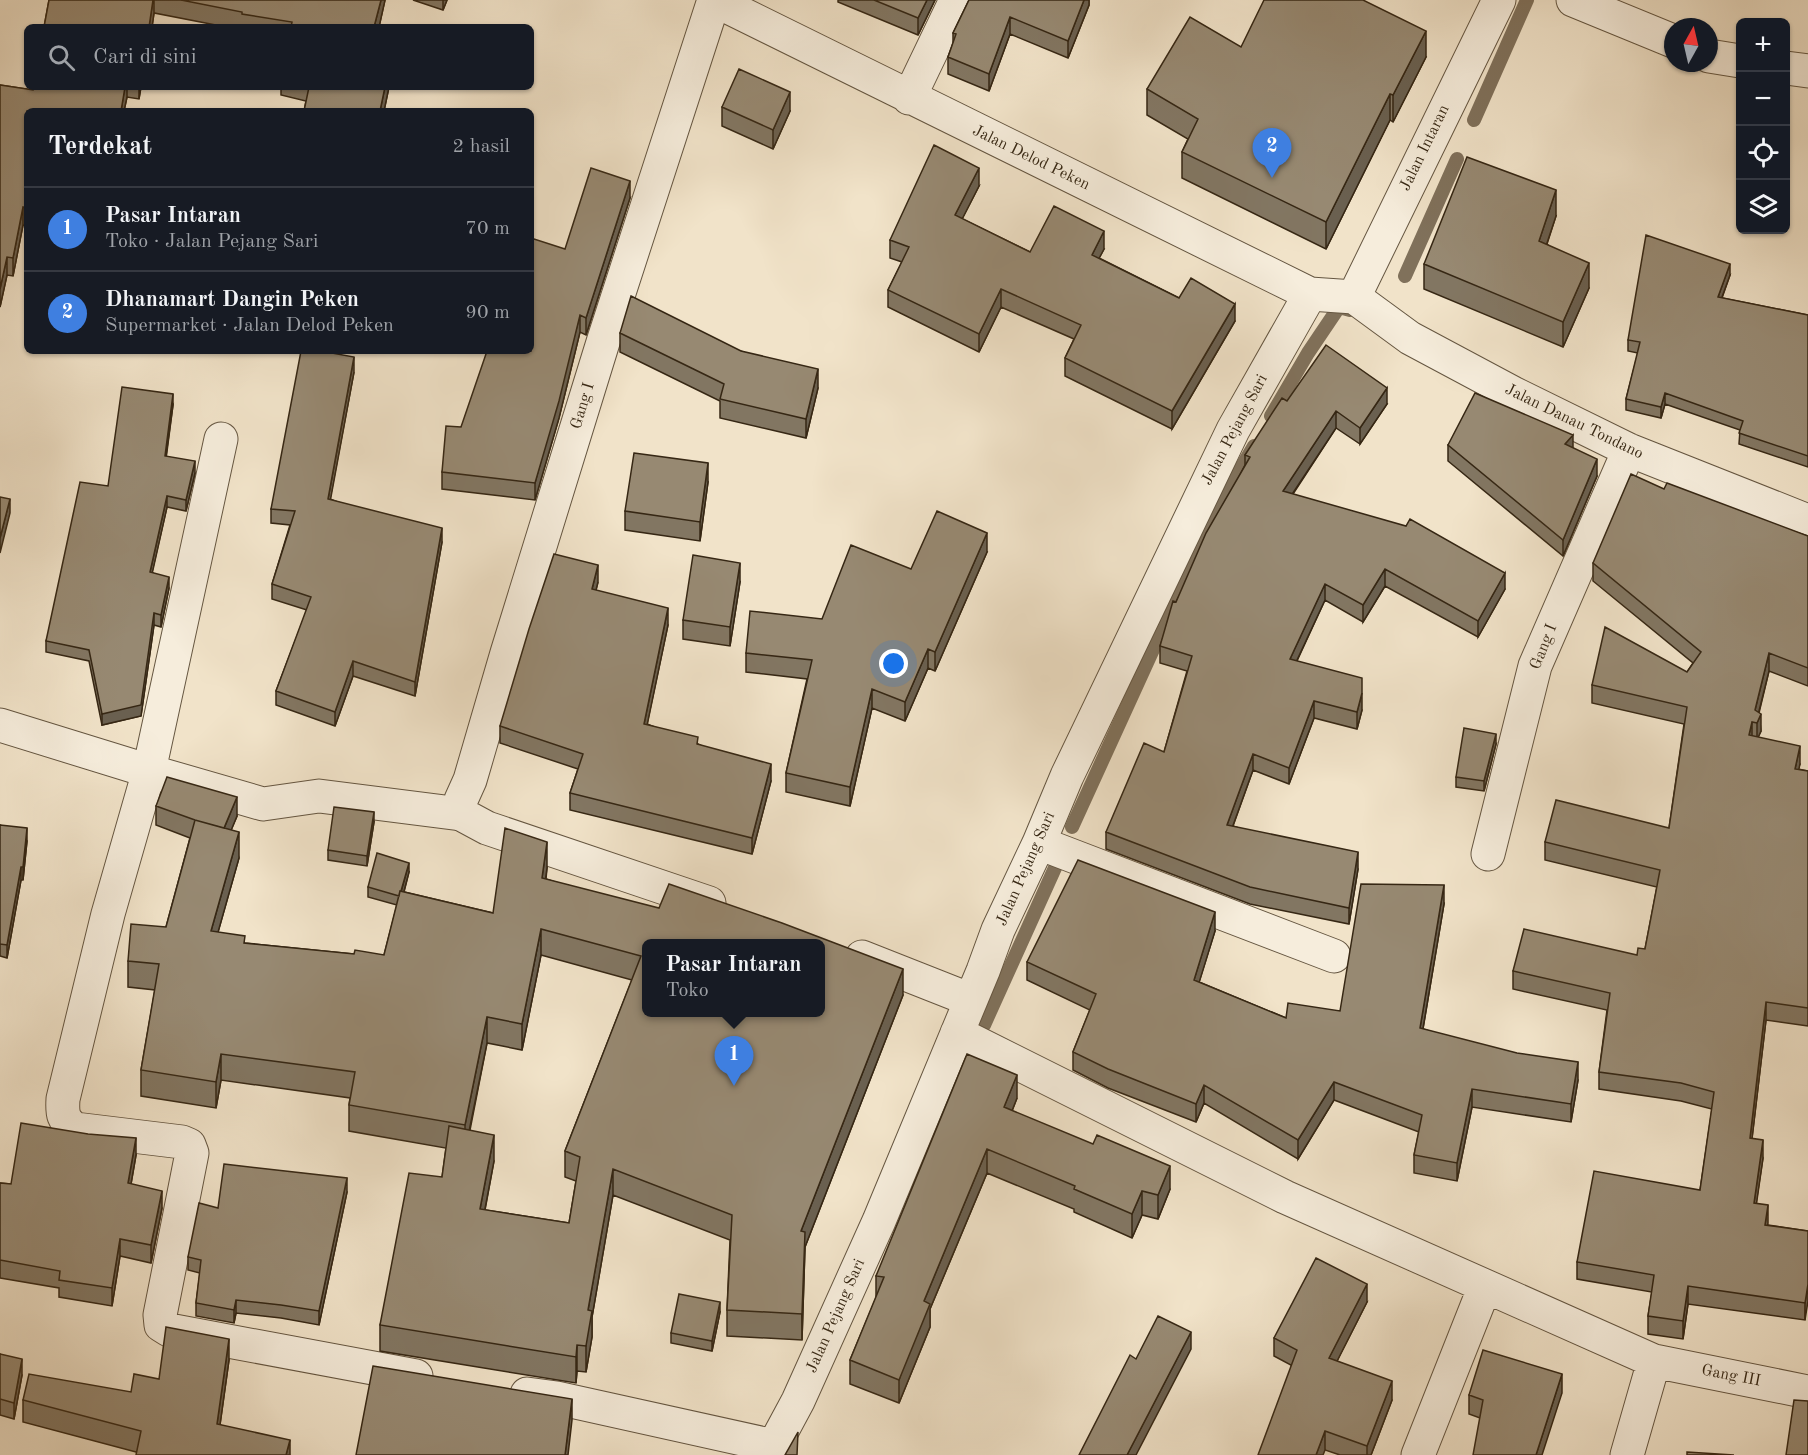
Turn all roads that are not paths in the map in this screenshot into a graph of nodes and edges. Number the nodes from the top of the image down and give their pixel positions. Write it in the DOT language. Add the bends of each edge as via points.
graph roads {
  1 [pos="714,0"];
  2 [pos="957,0"];
  3 [pos="1499,0"];
  4 [pos="1573,0"];
  5 [pos="1664,37"];
  6 [pos="1718,57"];
  7 [pos="1736,60"];
  8 [pos="1790,69"];
  9 [pos="1808,71"];
  10 [pos="909,98"];
  11 [pos="1310,294"];
  12 [pos="1353,297"];
  13 [pos="221,439"];
  14 [pos="1629,450"];
  15 [pos="1808,521"];
  16 [pos="0,725"];
  17 [pos="149,771"];
  18 [pos="459,814"];
  19 [pos="1039,843"];
  20 [pos="1488,854"];
  21 [pos="738,914"];
  22 [pos="829,945"];
  23 [pos="1334,956"];
  24 [pos="971,1000"];
  25 [pos="957,1033"];
  26 [pos="1485,1286"];
  27 [pos="1654,1361"];
  28 [pos="441,1380"];
  29 [pos="499,1389"];
  30 [pos="1808,1392"];
  31 [pos="771,1451"];
  32 [pos="1418,1455"];
  33 [pos="1627,1455"];
  1 -- 10 [label="street, Jalan Delod Peken"];
  1 -- 18 [label="street, Gang I" via="604,339"];
  2 -- 10 [label="street"];
  3 -- 12 [label="street, Jalan Intaran"];
  4 -- 5 [label="street"];
  6 -- 7 [label="street"];
  8 -- 9 [label="street"];
  10 -- 11 [label="street, Jalan Delod Peken"];
  11 -- 12 [label="street, Jalan Delod Peken"];
  11 -- 19 [label="street, Jalan Pejang Sari" via="1233,429 1067,776"];
  12 -- 14 [label="street, Jalan Danau Tondano" via="1410,338"];
  13 -- 17 [label="street"];
  14 -- 15 [label="street, Jalan Danau Tondano"];
  14 -- 20 [label="street, Gang I" via="1535,666"];
  16 -- 17 [label="street"];
  17 -- 18 [label="street" via="263,804 319,796"];
  17 -- 28 [label="street" via="108,914 62,1115 75,1129 189,1145 192,1153 161,1324 169,1330"];
  18 -- 21 [label="street" via="487,828"];
  19 -- 23 [label="street"];
  19 -- 24 [label="street, Jalan Pejang Sari" via="998,930"];
  22 -- 24 [label="street"];
  24 -- 25 [label="street, Jalan Pejang Sari"];
  25 -- 26 [label="street, Gang III" via="1285,1197"];
  25 -- 31 [label="street, Jalan Pejang Sari" via="874,1232 798,1401"];
  26 -- 27 [label="street, Gang III"];
  26 -- 32 [label="street"];
  27 -- 30 [label="street, Gang III"];
  27 -- 33 [label="street"];
  29 -- 31 [label="street" via="557,1398"];
}
